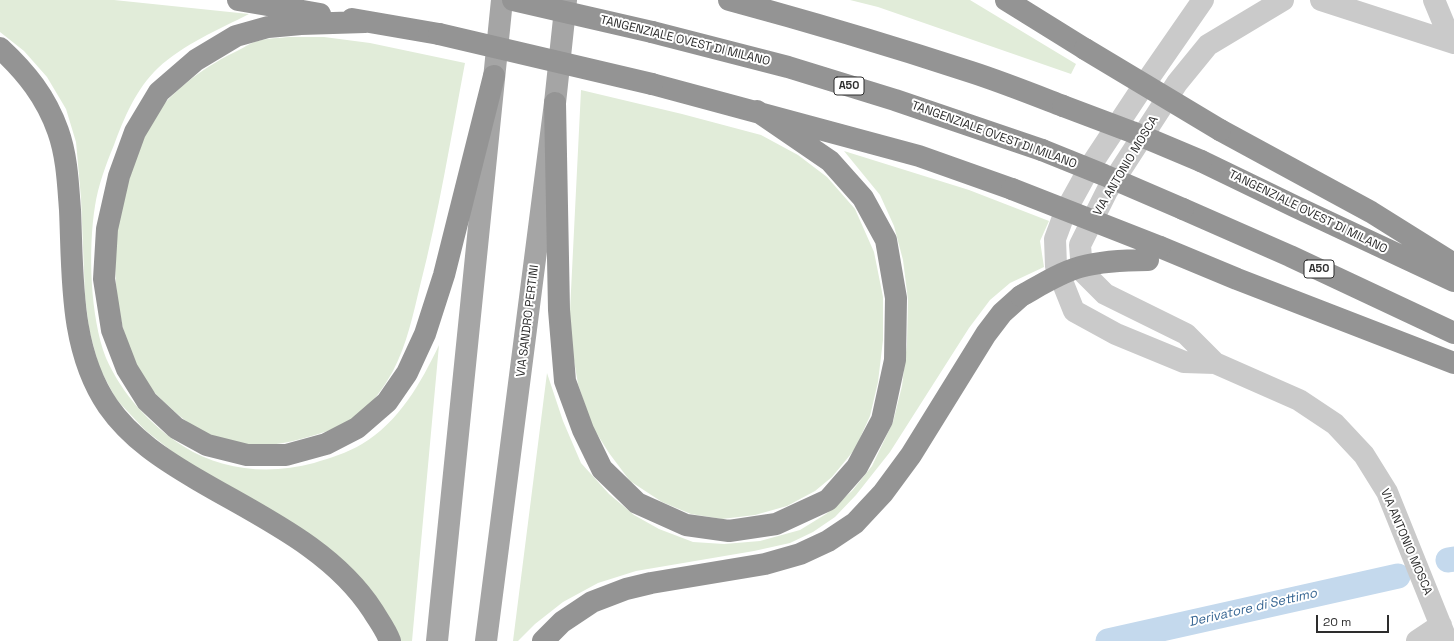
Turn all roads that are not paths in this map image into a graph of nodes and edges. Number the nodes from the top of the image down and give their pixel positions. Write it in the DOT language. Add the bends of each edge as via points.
graph roads {
  1 [pos="238,0"];
  2 [pos="502,0"];
  3 [pos="513,0"];
  4 [pos="566,0"];
  5 [pos="729,0"];
  6 [pos="1006,0"];
  7 [pos="1203,0"];
  8 [pos="1282,0"];
  9 [pos="1321,0"];
  10 [pos="1434,0"];
  11 [pos="365,22"];
  12 [pos="1452,42"];
  13 [pos="0,48"];
  14 [pos="494,76"];
  15 [pos="556,103"];
  16 [pos="757,111"];
  17 [pos="1154,254"];
  18 [pos="1454,264"];
  19 [pos="1454,281"];
  20 [pos="1454,333"];
  21 [pos="1215,363"];
  22 [pos="1454,363"];
  23 [pos="1444,633"];
  24 [pos="390,641"];
  25 [pos="437,641"];
  26 [pos="486,641"];
  27 [pos="543,641"];
  28 [pos="1417,641"];
  1 -- 11 [label="highway"];
  2 -- 14 [label="main road"];
  3 -- 20 [label="highway, TANGENZIALE OVEST DI MILANO / A50, bridge" via="652,32 810,74 1042,150 1297,259"];
  4 -- 15 [label="main road, VIA SANDRO PERTINI"];
  5 -- 19 [label="highway, TANGENZIALE OVEST DI MILANO, bridge" via="814,23 973,73 1132,132 1201,161"];
  6 -- 18 [label="highway, bridge" via="1220,130 1371,212"];
  7 -- 21 [label="street, VIA ANTONIO MOSCA" via="1090,165 1065,212 1055,246 1056,266 1074,311 1116,334 1184,362"];
  8 -- 21 [label="street, VIA ANTONIO MOSCA" via="1208,45 1177,83 1107,191 1080,245 1082,271 1105,294 1186,334"];
  9 -- 12 [label="street"];
  10 -- 12 [label="street"];
  11 -- 14 [label="highway" via="268,26 236,36 196,60 159,92 135,132 119,176 107,229 104,279 112,330 127,369 147,401 176,428 207,446 247,455 286,455 326,444 357,428 387,402 407,373 425,334 444,275"];
  11 -- 16 [label="highway, bridge" via="439,34"];
  13 -- 24 [label="highway" via="32,81 58,131 68,185 72,278 77,318 84,354 94,380 108,405 129,431 157,455 322,556 344,575 365,600"];
  14 -- 25 [label="main road"];
  15 -- 16 [label="highway" via="559,310 565,381 583,430 602,469 637,503 686,525 729,531 776,524 828,500 857,467 882,420 895,360 896,298 886,240 863,198 830,161"];
  15 -- 26 [label="main road, VIA SANDRO PERTINI"];
  16 -- 17 [label="highway, bridge" via="919,156 1012,189"];
  17 -- 22 [label="highway" via="1237,279"];
  17 -- 27 [label="highway, bridge" via="1079,267 1021,296 1002,313 986,334 911,455 883,494 855,523 828,541 800,554 765,564 626,589 592,602 562,622"];
  21 -- 23 [label="street, VIA ANTONIO MOSCA" via="1299,400 1335,424 1364,455 1387,492"];
  23 -- 28 [label="street"];
}
